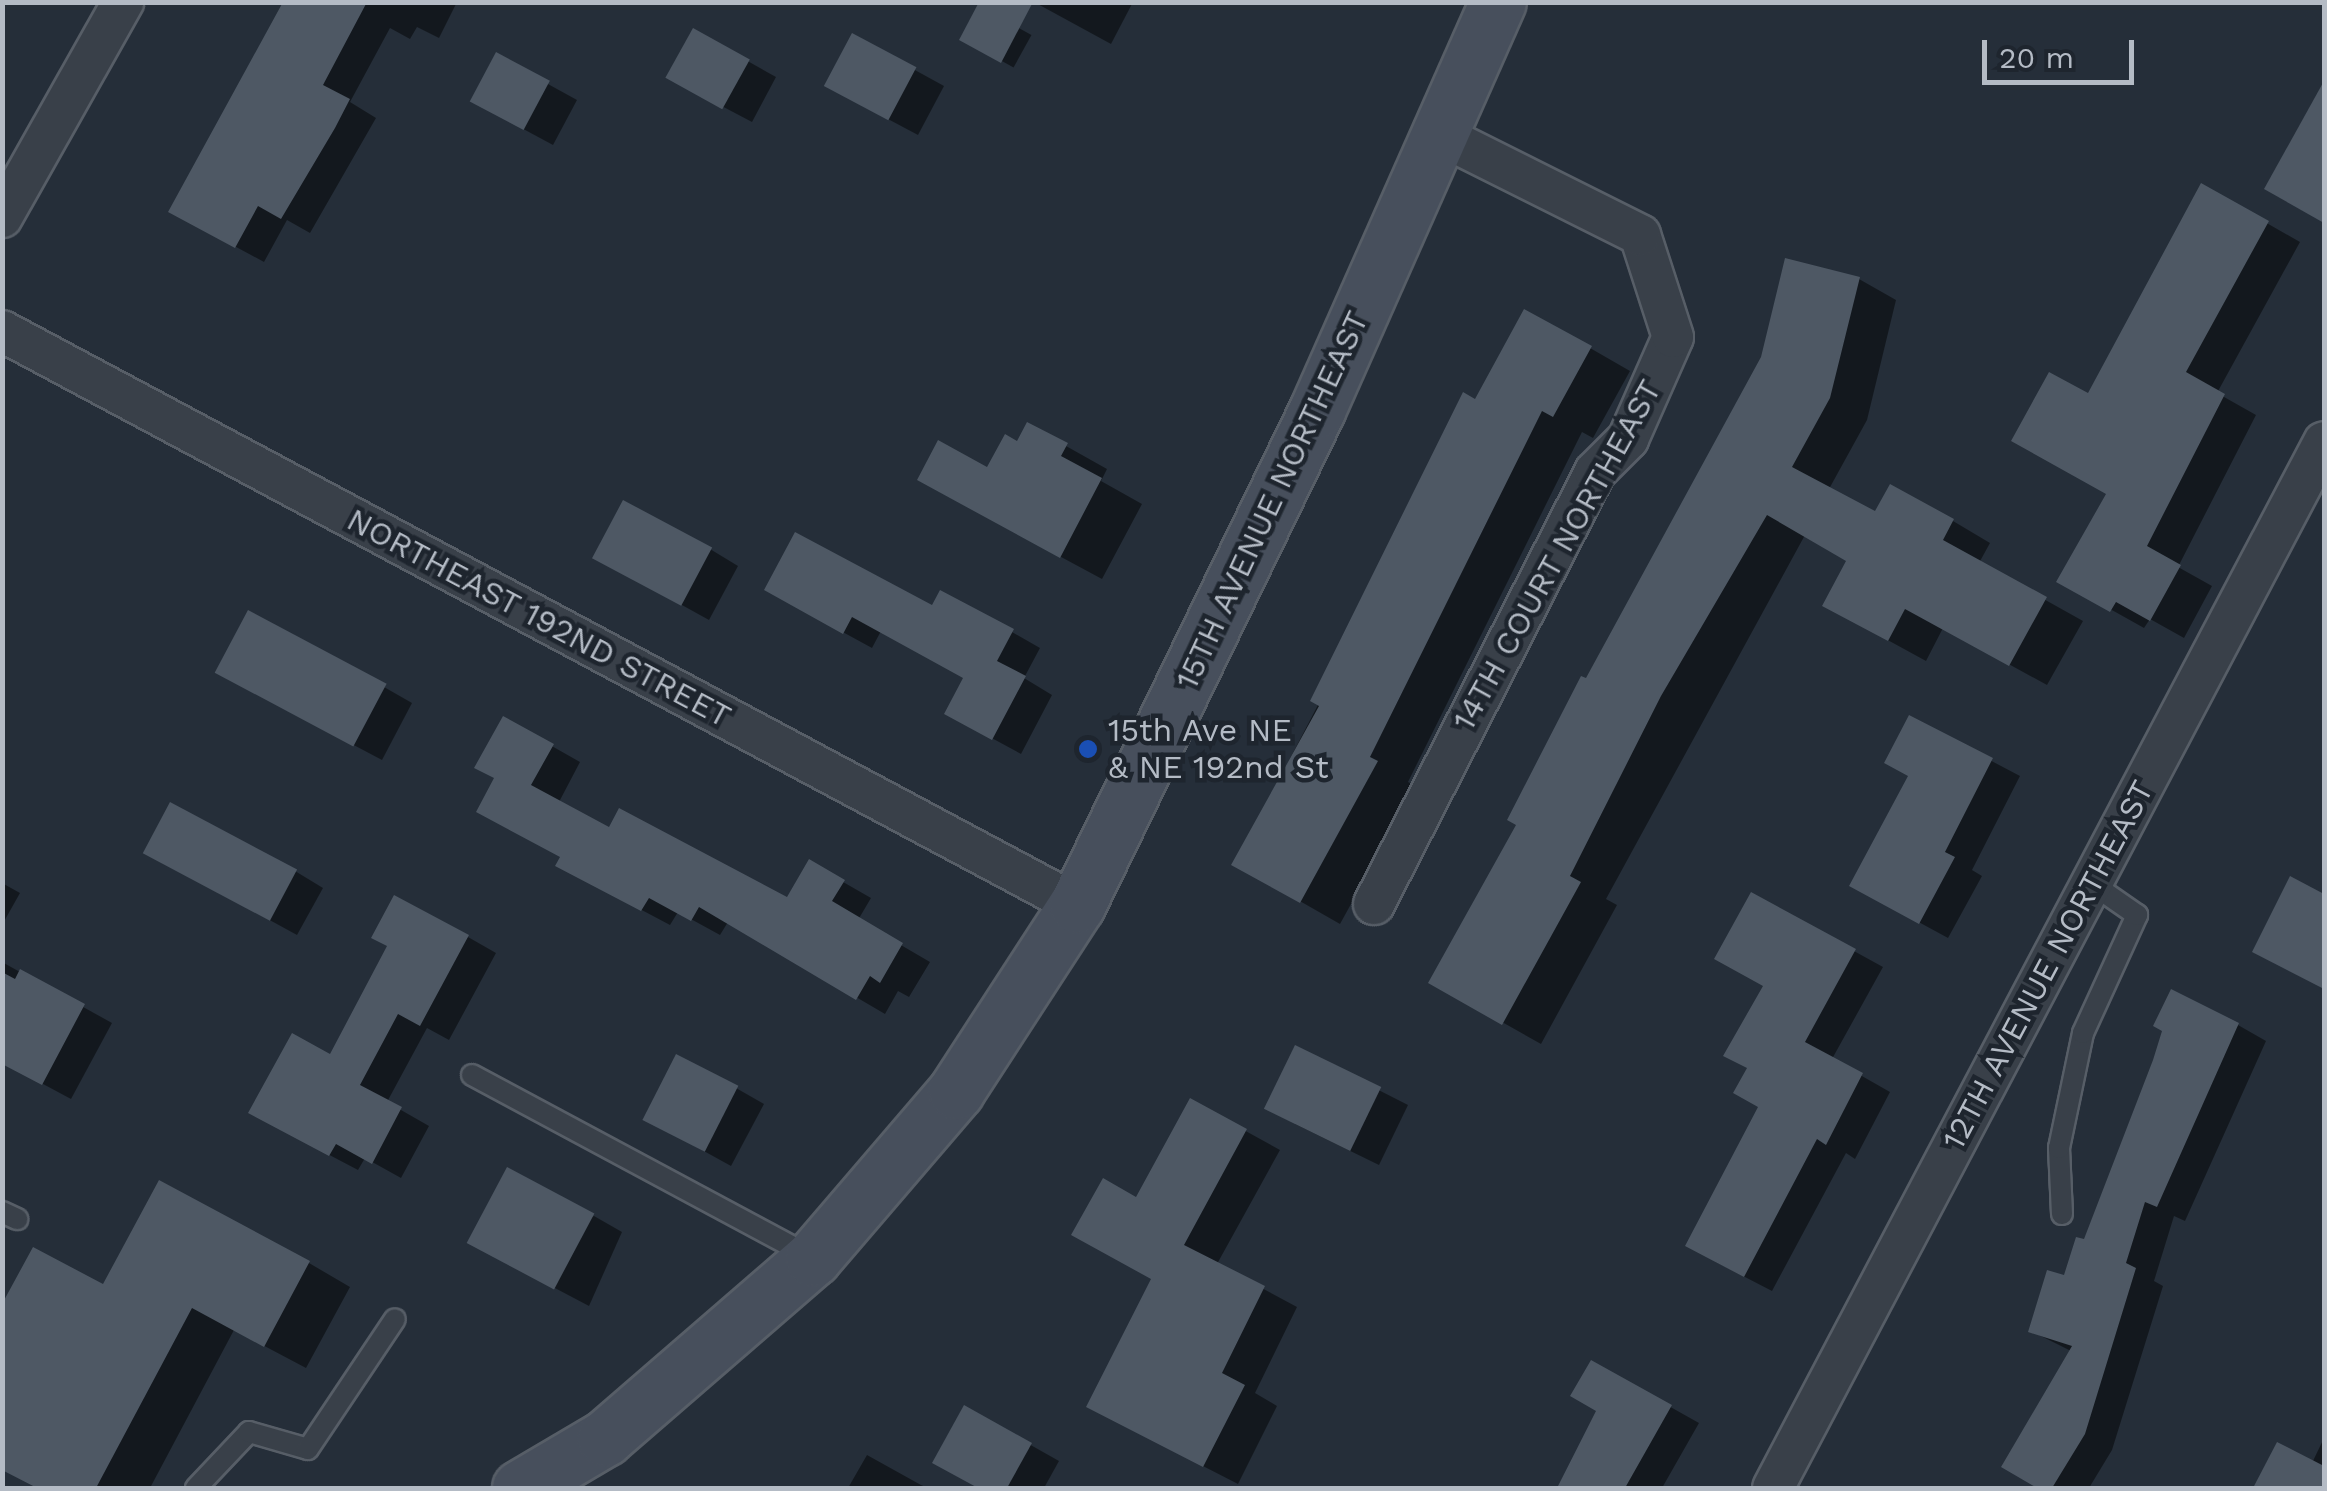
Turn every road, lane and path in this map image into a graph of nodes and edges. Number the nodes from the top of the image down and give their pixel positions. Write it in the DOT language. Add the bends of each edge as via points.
graph roads {
  1 [pos="123,2"];
  2 [pos="1498,2"];
  3 [pos="1442,136"];
  4 [pos="2,218"];
  5 [pos="2,331"];
  6 [pos="2324,442"];
  7 [pos="2090,883"];
  8 [pos="1374,904"];
  9 [pos="1076,905"];
  10 [pos="472,1075"];
  11 [pos="2062,1214"];
  12 [pos="813,1258"];
  13 [pos="395,1319"];
  14 [pos="545,1482"];
  15 [pos="196,1488"];
  16 [pos="1772,1488"];
  1 -- 4 [label="street"];
  2 -- 3 [label="main road, 15TH AVENUE NORTHEAST"];
  3 -- 8 [label="street, 14TH COURT NORTHEAST" via="1640,235 1673,337 1628,440 1595,472"];
  3 -- 9 [label="main road, 15TH AVENUE NORTHEAST"];
  5 -- 9 [label="street, NORTHEAST 192ND STREET"];
  6 -- 7 [label="street, 12TH AVENUE NORTHEAST"];
  7 -- 11 [label="lane" via="2137,915 2083,1034 2059,1148"];
  7 -- 16 [label="street, 12TH AVENUE NORTHEAST"];
  9 -- 12 [label="main road, 15TH AVENUE NORTHEAST" via="956,1092"];
  10 -- 12 [label="lane"];
  12 -- 14 [label="main road, 15TH AVENUE NORTHEAST"];
  13 -- 15 [label="lane" via="308,1449 249,1432"];
}
